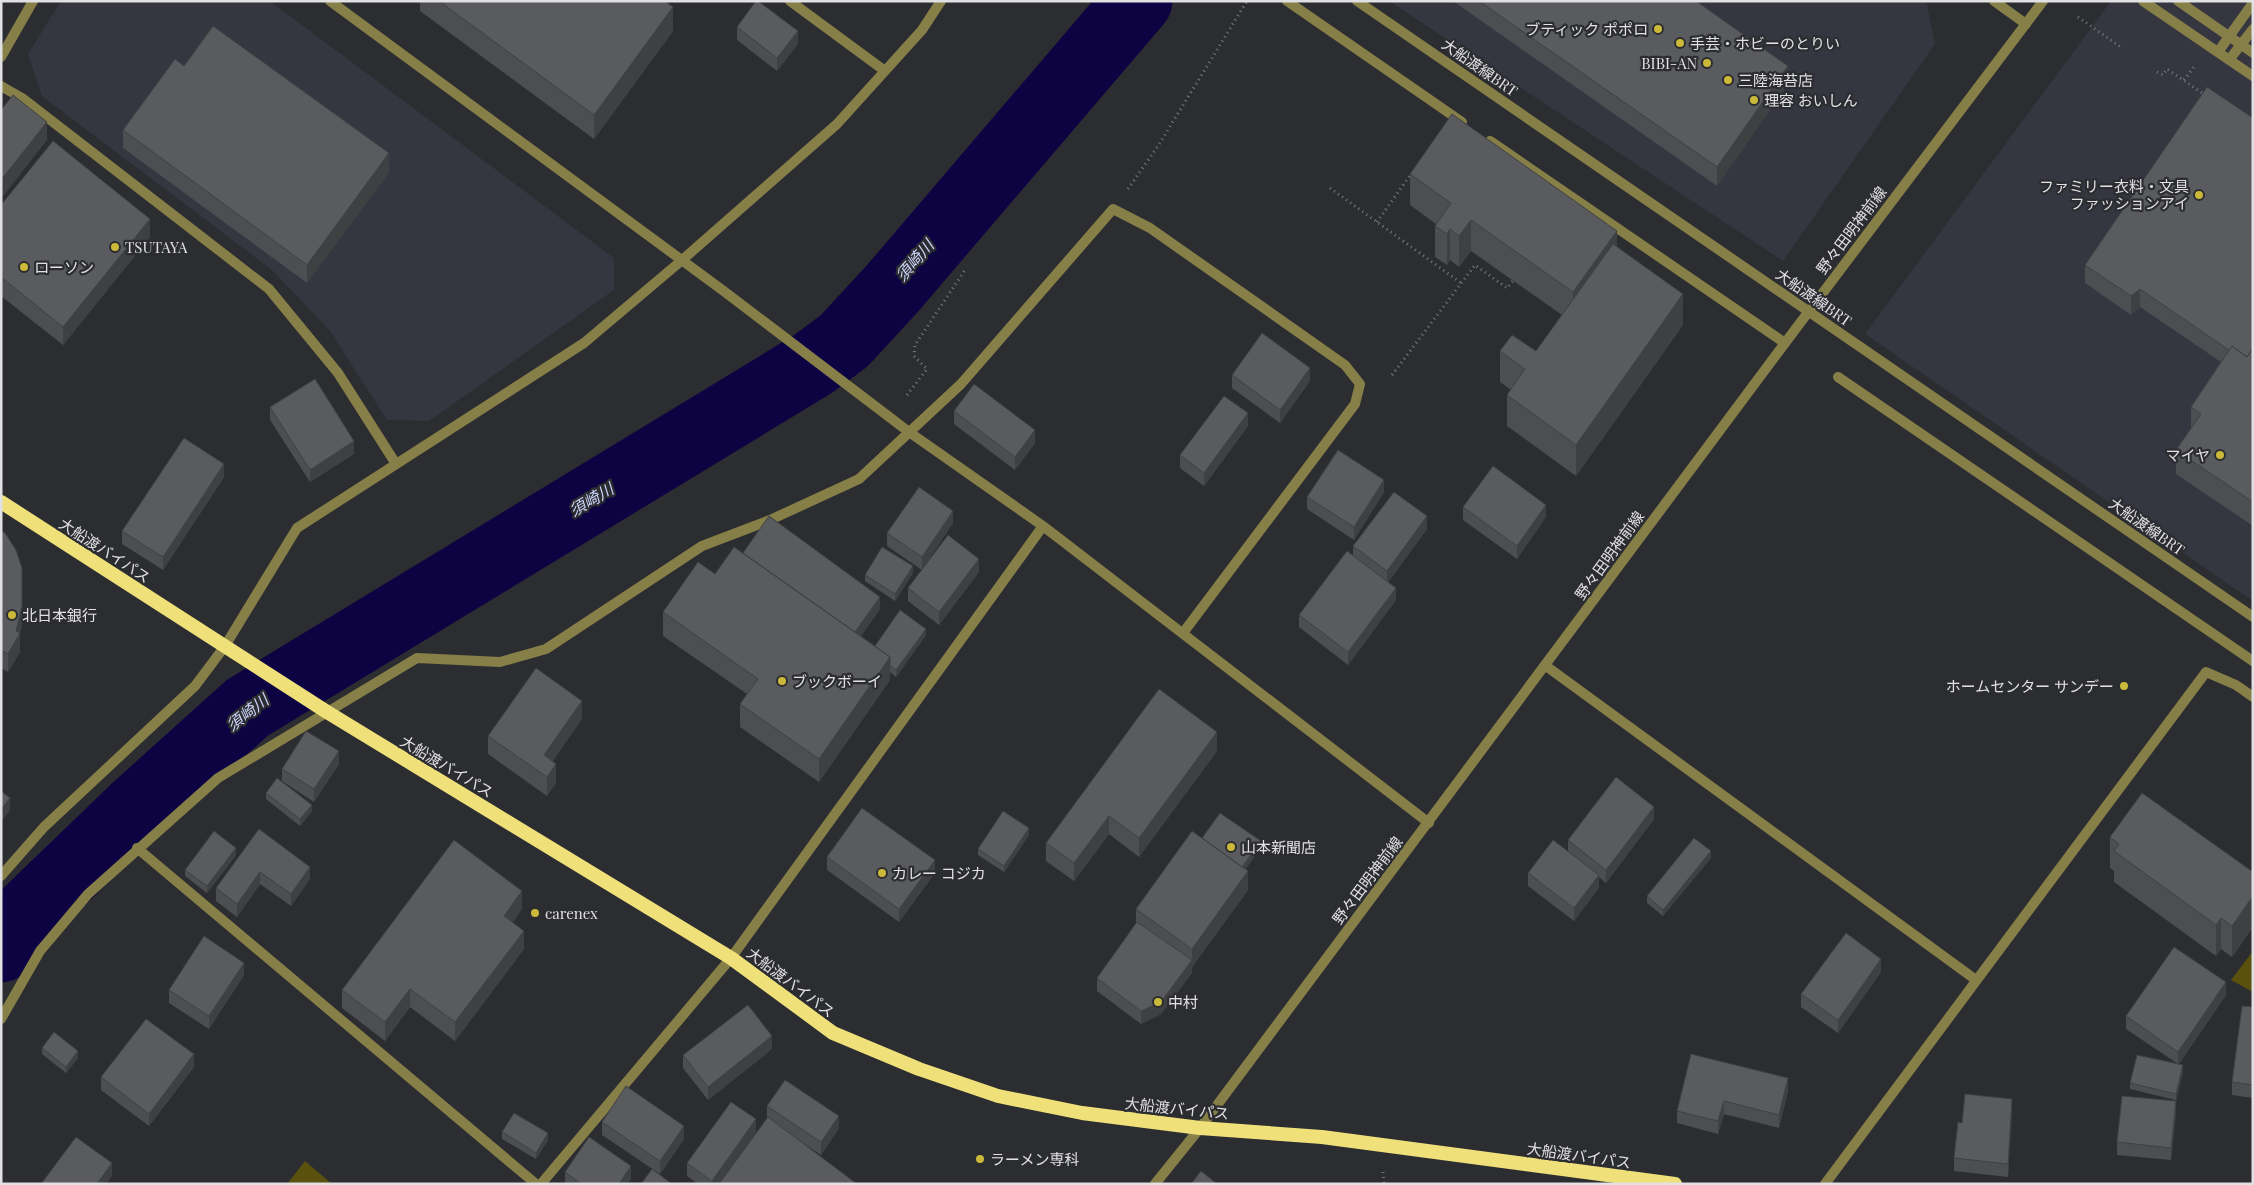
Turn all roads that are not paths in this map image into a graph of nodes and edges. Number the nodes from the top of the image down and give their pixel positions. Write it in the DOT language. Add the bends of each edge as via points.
graph roads {
  1 [pos="33,1"];
  2 [pos="330,1"];
  3 [pos="790,1"];
  4 [pos="942,1"];
  5 [pos="1287,1"];
  6 [pos="1357,1"];
  7 [pos="1994,1"];
  8 [pos="2043,1"];
  9 [pos="2143,1"];
  10 [pos="2178,1"];
  11 [pos="2253,3"];
  12 [pos="2026,24"];
  13 [pos="2253,29"];
  14 [pos="2229,37"];
  15 [pos="2241,45"];
  16 [pos="2218,52"];
  17 [pos="2253,53"];
  18 [pos="1,57"];
  19 [pos="2228,60"];
  20 [pos="885,71"];
  21 [pos="2253,76"];
  22 [pos="1,86"];
  23 [pos="682,261"];
  24 [pos="1808,311"];
  25 [pos="1784,343"];
  26 [pos="1838,377"];
  27 [pos="909,432"];
  28 [pos="396,464"];
  29 [pos="1,502"];
  30 [pos="1043,526"];
  31 [pos="2253,617"];
  32 [pos="1182,633"];
  33 [pos="225,646"];
  34 [pos="2253,661"];
  35 [pos="1546,666"];
  36 [pos="2253,697"];
  37 [pos="326,712"];
  38 [pos="1429,823"];
  39 [pos="137,848"];
  40 [pos="1,876"];
  41 [pos="731,958"];
  42 [pos="1976,980"];
  43 [pos="1,1019"];
  44 [pos="1200,1128"];
  45 [pos="536,1184"];
  46 [pos="541,1184"];
  47 [pos="1155,1184"];
  48 [pos="1675,1184"];
  49 [pos="1826,1184"];
  1 -- 18 [label="street"];
  2 -- 23 [label="street"];
  3 -- 20 [label="street"];
  4 -- 20 [label="street" via="922,30"];
  5 -- 25 [label="street"];
  6 -- 24 [label="street, 大船渡線BRT"];
  7 -- 12 [label="street"];
  8 -- 12 [label="street, 野々田明神前線"];
  9 -- 16 [label="street"];
  10 -- 14 [label="street"];
  11 -- 14 [label="street"];
  12 -- 24 [label="street, 野々田明神前線"];
  13 -- 15 [label="street"];
  14 -- 15 [label="street"];
  14 -- 16 [label="street"];
  15 -- 17 [label="street"];
  15 -- 19 [label="street"];
  16 -- 19 [label="street"];
  19 -- 21 [label="street"];
  20 -- 23 [label="street" via="837,124"];
  22 -- 28 [label="street" via="22,98 269,289 338,374"];
  23 -- 27 [label="street"];
  23 -- 28 [label="street" via="584,343"];
  24 -- 25 [label="street, 野々田明神前線"];
  24 -- 31 [label="street, 大船渡線BRT"];
  25 -- 35 [label="street, 野々田明神前線"];
  26 -- 34 [label="street"];
  27 -- 30 [label="street"];
  27 -- 32 [label="street" via="961,384 1114,210 1150,228 1345,365 1360,384 1355,404"];
  27 -- 37 [label="street" via="859,479 770,520 702,546 546,649 500,662 417,658"];
  28 -- 33 [label="street" via="297,528"];
  29 -- 33 [label="highway, 大船渡バイパス"];
  30 -- 32 [label="street"];
  30 -- 41 [label="street"];
  32 -- 38 [label="street"];
  33 -- 37 [label="highway, 大船渡バイパス"];
  33 -- 40 [label="street" via="195,686 44,826"];
  35 -- 38 [label="street, 野々田明神前線"];
  35 -- 42 [label="street"];
  36 -- 42 [label="street" via="2236,685 2206,672"];
  37 -- 39 [label="street" via="218,778"];
  37 -- 41 [label="highway, 大船渡バイパス"];
  38 -- 44 [label="street, 野々田明神前線"];
  39 -- 43 [label="street" via="88,894 40,951"];
  39 -- 45 [label="street"];
  41 -- 44 [label="highway, 大船渡バイパス" via="833,1033 919,1069 998,1096 1082,1113"];
  41 -- 46 [label="street"];
  42 -- 49 [label="street"];
  44 -- 47 [label="street, 野々田明神前線"];
  44 -- 48 [label="highway, 大船渡バイパス" via="1322,1136"];
}
